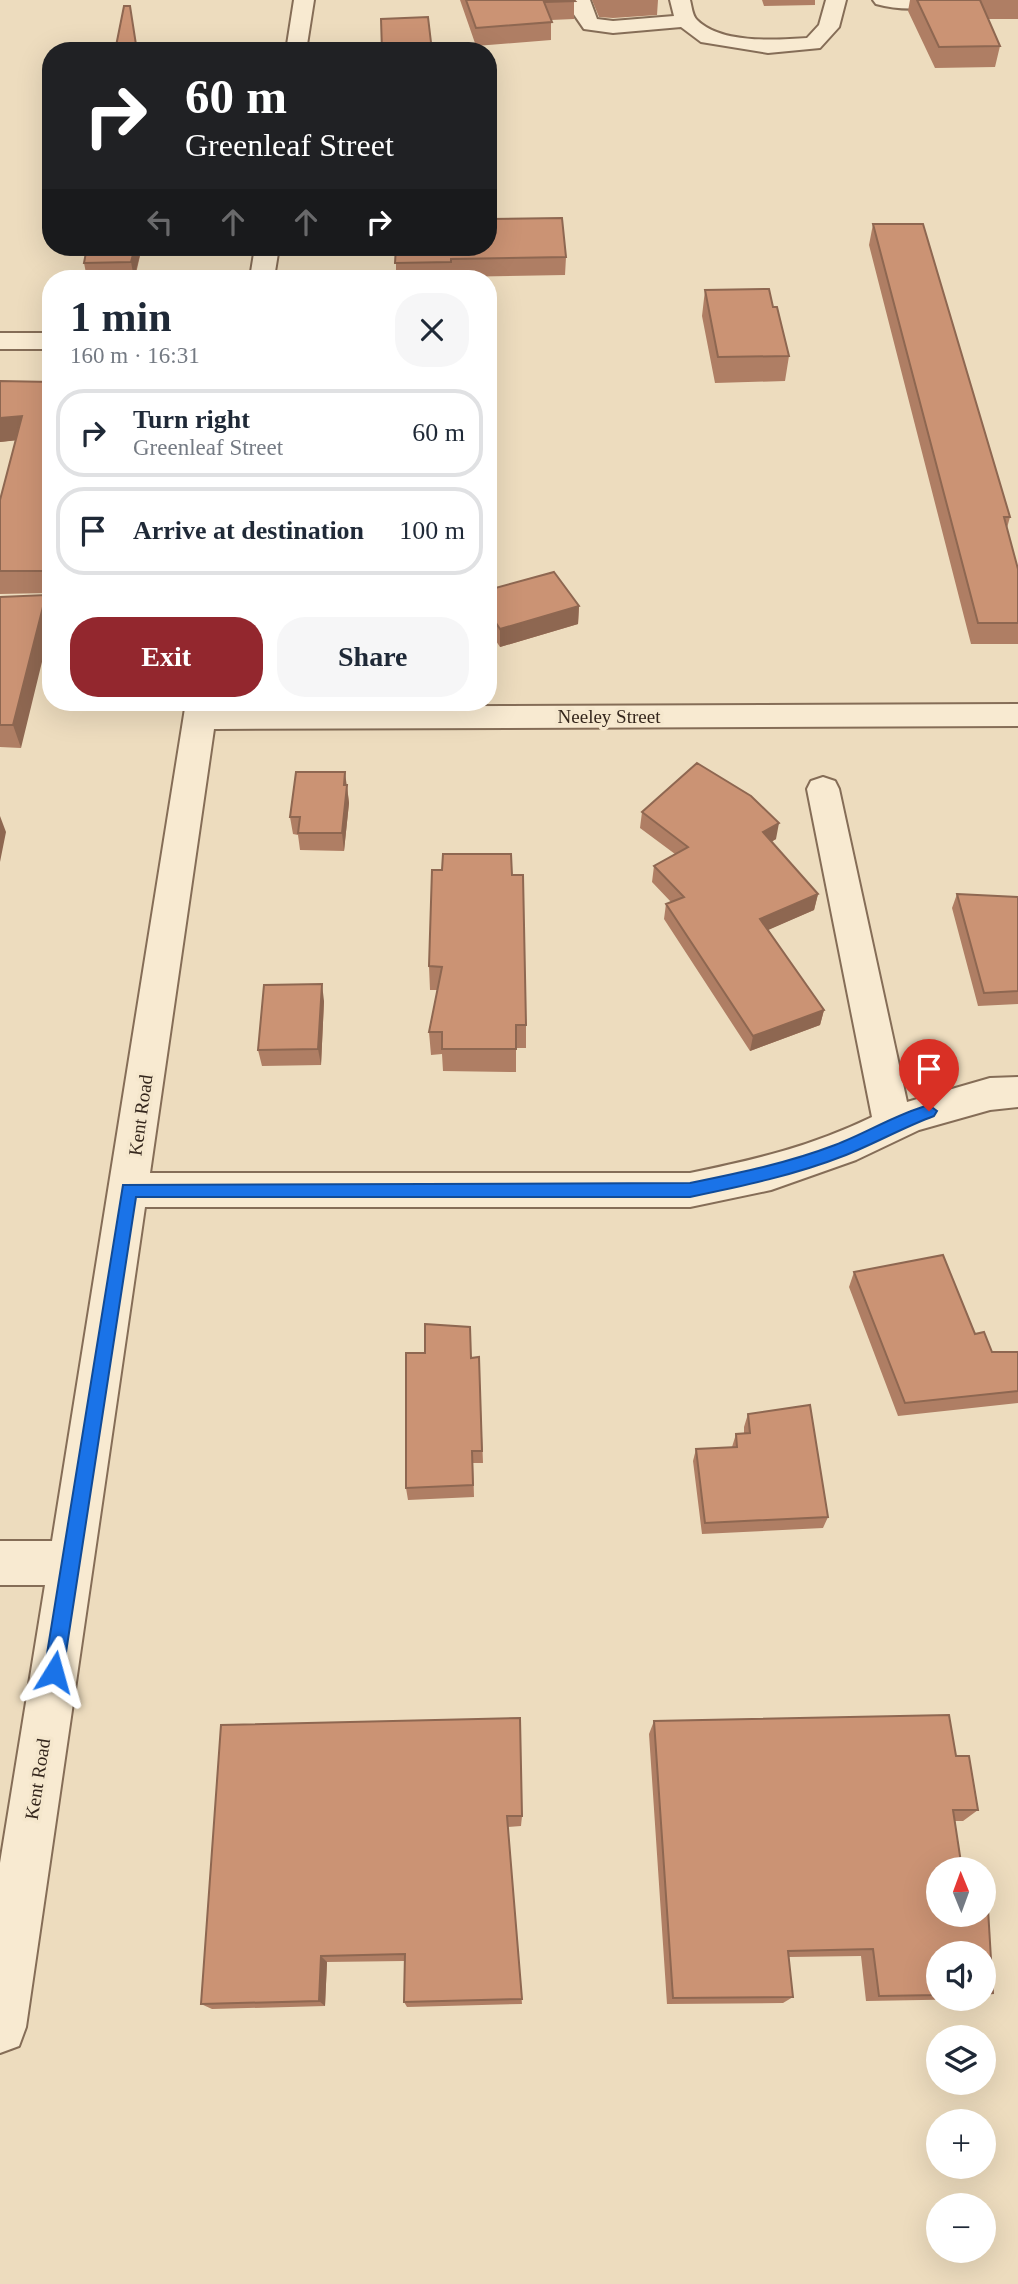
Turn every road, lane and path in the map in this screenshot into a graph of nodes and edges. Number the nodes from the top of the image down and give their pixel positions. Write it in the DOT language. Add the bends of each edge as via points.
graph roads {
  1 [pos="304,0"];
  2 [pos="580,0"];
  3 [pos="680,0"];
  4 [pos="836,0"];
  5 [pos="883,0"];
  6 [pos="938,0"];
  7 [pos="685,21"];
  8 [pos="297,42"];
  9 [pos="0,341"];
  10 [pos="42,341"];
  11 [pos="201,711"];
  12 [pos="364,711"];
  13 [pos="1018,715"];
  14 [pos="823,789"];
  15 [pos="1018,1092"];
  16 [pos="893,1125"];
  17 [pos="129,1190"];
  18 [pos="0,1563"];
  19 [pos="70,1563"];
  20 [pos="0,2027"];
  1 -- 8 [label="street"];
  2 -- 7 [label="street" via="591,25"];
  3 -- 7 [label="street"];
  4 -- 7 [label="street" via="829,27 813,44 768,47 708,38"];
  5 -- 6 [label="street" via="921,4"];
  9 -- 10 [label="street"];
  11 -- 17 [label="street, Kent Road"];
  12 -- 13 [label="street, Neeley Street"];
  14 -- 16 [label="street"];
  15 -- 16 [label="street" via="990,1094"];
  16 -- 17 [label="street" via="842,1149 771,1173 690,1190"];
  17 -- 19 [label="street, Kent Road"];
  18 -- 19 [label="street"];
  19 -- 20 [label="street, Kent Road"];
}
